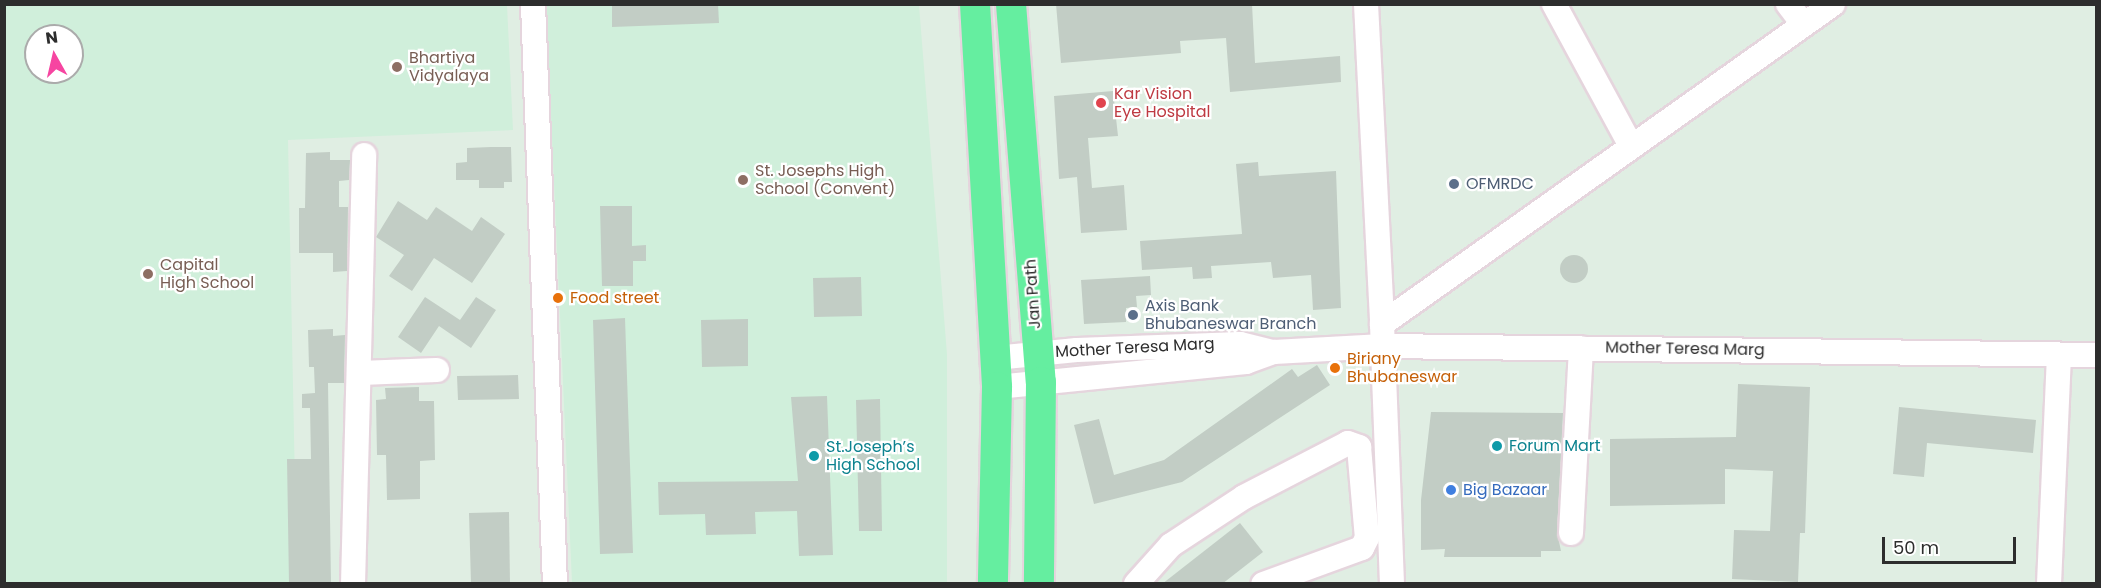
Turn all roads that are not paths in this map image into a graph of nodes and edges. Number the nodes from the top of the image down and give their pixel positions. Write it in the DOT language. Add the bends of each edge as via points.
graph roads {
  1 [pos="533,4"];
  2 [pos="975,4"];
  3 [pos="1011,4"];
  4 [pos="1365,4"];
  5 [pos="1554,4"];
  6 [pos="1788,4"];
  7 [pos="1833,4"];
  8 [pos="1803,24"];
  9 [pos="1630,146"];
  10 [pos="364,155"];
  11 [pos="1383,335"];
  12 [pos="1581,348"];
  13 [pos="2059,355"];
  14 [pos="2097,355"];
  15 [pos="1039,368"];
  16 [pos="437,370"];
  17 [pos="360,373"];
  18 [pos="996,373"];
  19 [pos="1571,533"];
  20 [pos="353,584"];
  21 [pos="555,584"];
  22 [pos="993,584"];
  23 [pos="1039,584"];
  24 [pos="1136,584"];
  25 [pos="1263,584"];
  26 [pos="1392,584"];
  27 [pos="2049,584"];
  1 -- 21 [label="street"];
  2 -- 18 [label="main road"];
  3 -- 15 [label="main road, Jan Path"];
  4 -- 11 [label="street"];
  5 -- 9 [label="street"];
  6 -- 8 [label="street"];
  7 -- 8 [label="street"];
  8 -- 9 [label="street"];
  9 -- 11 [label="street"];
  10 -- 17 [label="street"];
  11 -- 12 [label="street, Mother Teresa Marg"];
  11 -- 15 [label="street, Mother Teresa Marg" via="1274,352 1240,344"];
  11 -- 26 [label="street"];
  12 -- 13 [label="street, Mother Teresa Marg"];
  12 -- 19 [label="street"];
  13 -- 14 [label="street, Mother Teresa Marg"];
  13 -- 27 [label="street"];
  15 -- 18 [label="street, Mother Teresa Marg"];
  15 -- 23 [label="main road, Jan Path"];
  16 -- 17 [label="street"];
  17 -- 20 [label="street"];
  18 -- 22 [label="main road"];
  24 -- 25 [label="street" via="1171,545 1244,497 1348,443 1359,447 1367,538 1362,548"];
}
